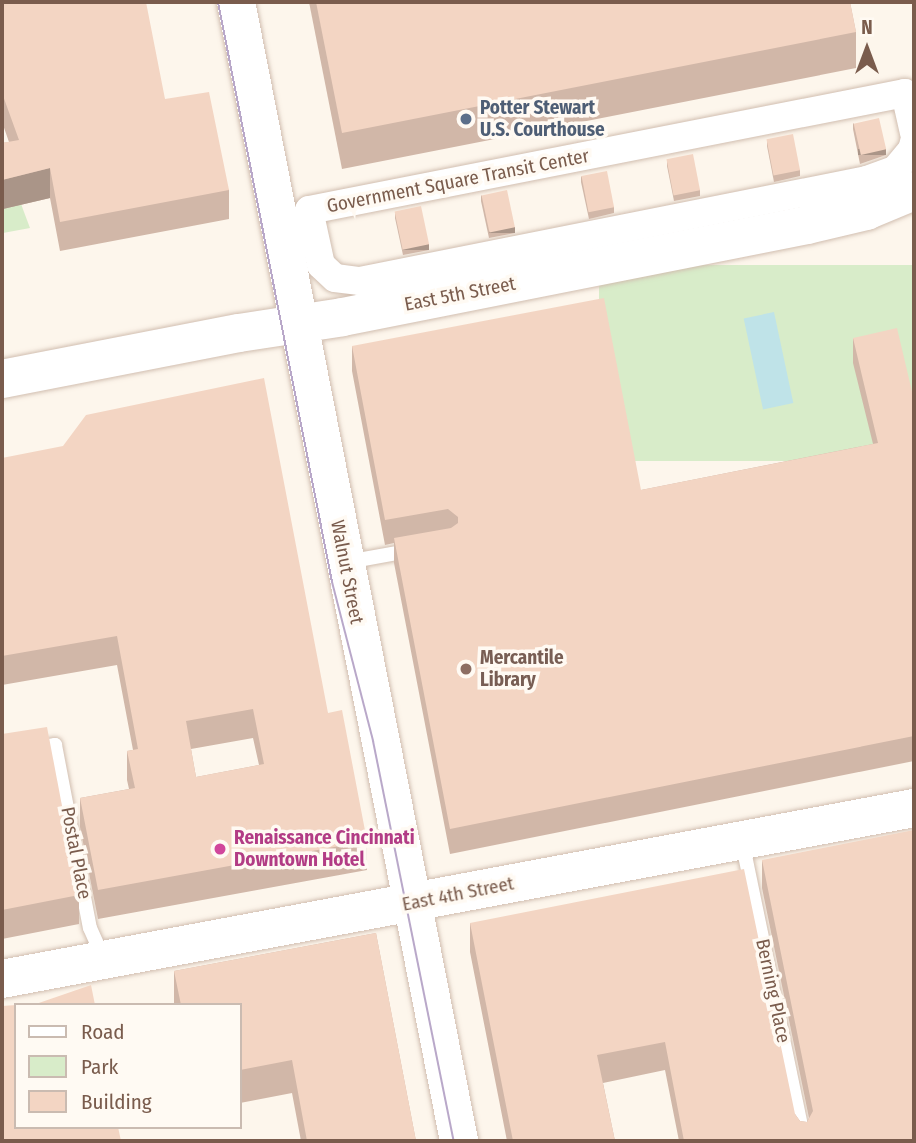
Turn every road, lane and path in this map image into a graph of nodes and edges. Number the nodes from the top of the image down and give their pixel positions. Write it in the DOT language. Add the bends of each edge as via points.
graph roads {
  1 [pos="236,2"];
  2 [pos="910,92"];
  3 [pos="914,133"];
  4 [pos="914,142"];
  5 [pos="914,191"];
  6 [pos="294,214"];
  7 [pos="299,323"];
  8 [pos="2,379"];
  9 [pos="423,548"];
  10 [pos="346,563"];
  11 [pos="2,754"];
  12 [pos="914,808"];
  13 [pos="742,840"];
  14 [pos="413,902"];
  15 [pos="103,959"];
  16 [pos="2,979"];
  17 [pos="459,1141"];
  18 [pos="804,1141"];
  1 -- 6 [label="street, Walnut Street"];
  2 -- 3 [label="street"];
  2 -- 6 [label="lane"];
  4 -- 6 [label="street, Government Square Transit Center" via="895,170 867,180 360,281 335,278 321,265"];
  5 -- 7 [label="street, East 5th Street" via="866,211 807,225"];
  6 -- 7 [label="street, Walnut Street"];
  7 -- 8 [label="street, East 5th Street"];
  7 -- 10 [label="street, Walnut Street"];
  9 -- 10 [label="lane"];
  10 -- 14 [label="street, Walnut Street"];
  11 -- 15 [label="lane, Postal Place" via="55,744 90,928"];
  12 -- 13 [label="street, East 4th Street"];
  13 -- 14 [label="street, East 4th Street"];
  13 -- 18 [label="lane, Berning Place"];
  14 -- 15 [label="street, East 4th Street"];
  14 -- 17 [label="street, Walnut Street"];
  15 -- 16 [label="street, East 4th Street"];
}
